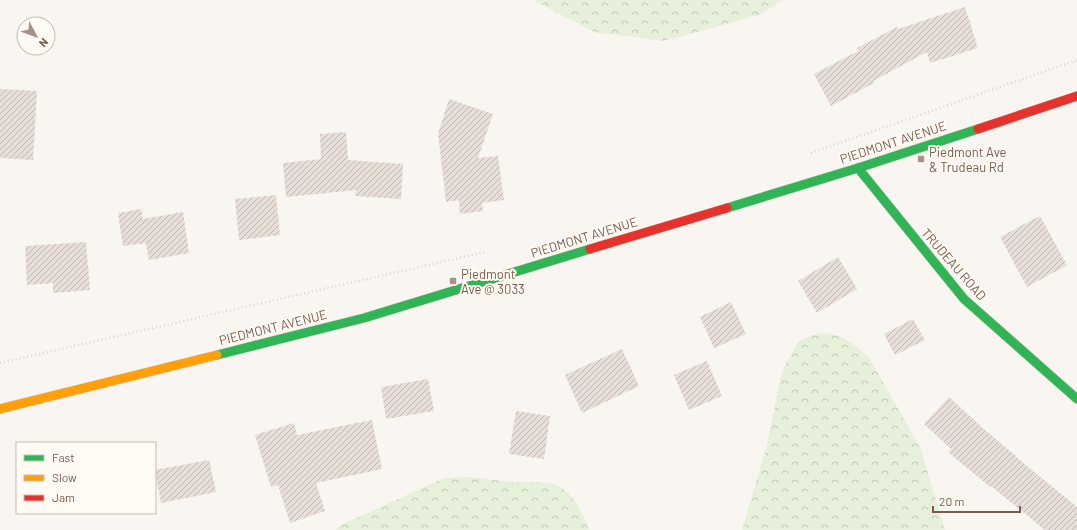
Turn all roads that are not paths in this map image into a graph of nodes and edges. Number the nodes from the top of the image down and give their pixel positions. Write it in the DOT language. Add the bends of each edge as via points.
graph roads {
  1 [pos="1077,96"];
  2 [pos="858,168"];
  3 [pos="1077,400"];
  4 [pos="0,409"];
  1 -- 2 [label="main road, PIEDMONT AVENUE"];
  2 -- 3 [label="main road, TRUDEAU ROAD" via="964,299"];
  2 -- 4 [label="main road, PIEDMONT AVENUE" via="364,318"];
}
